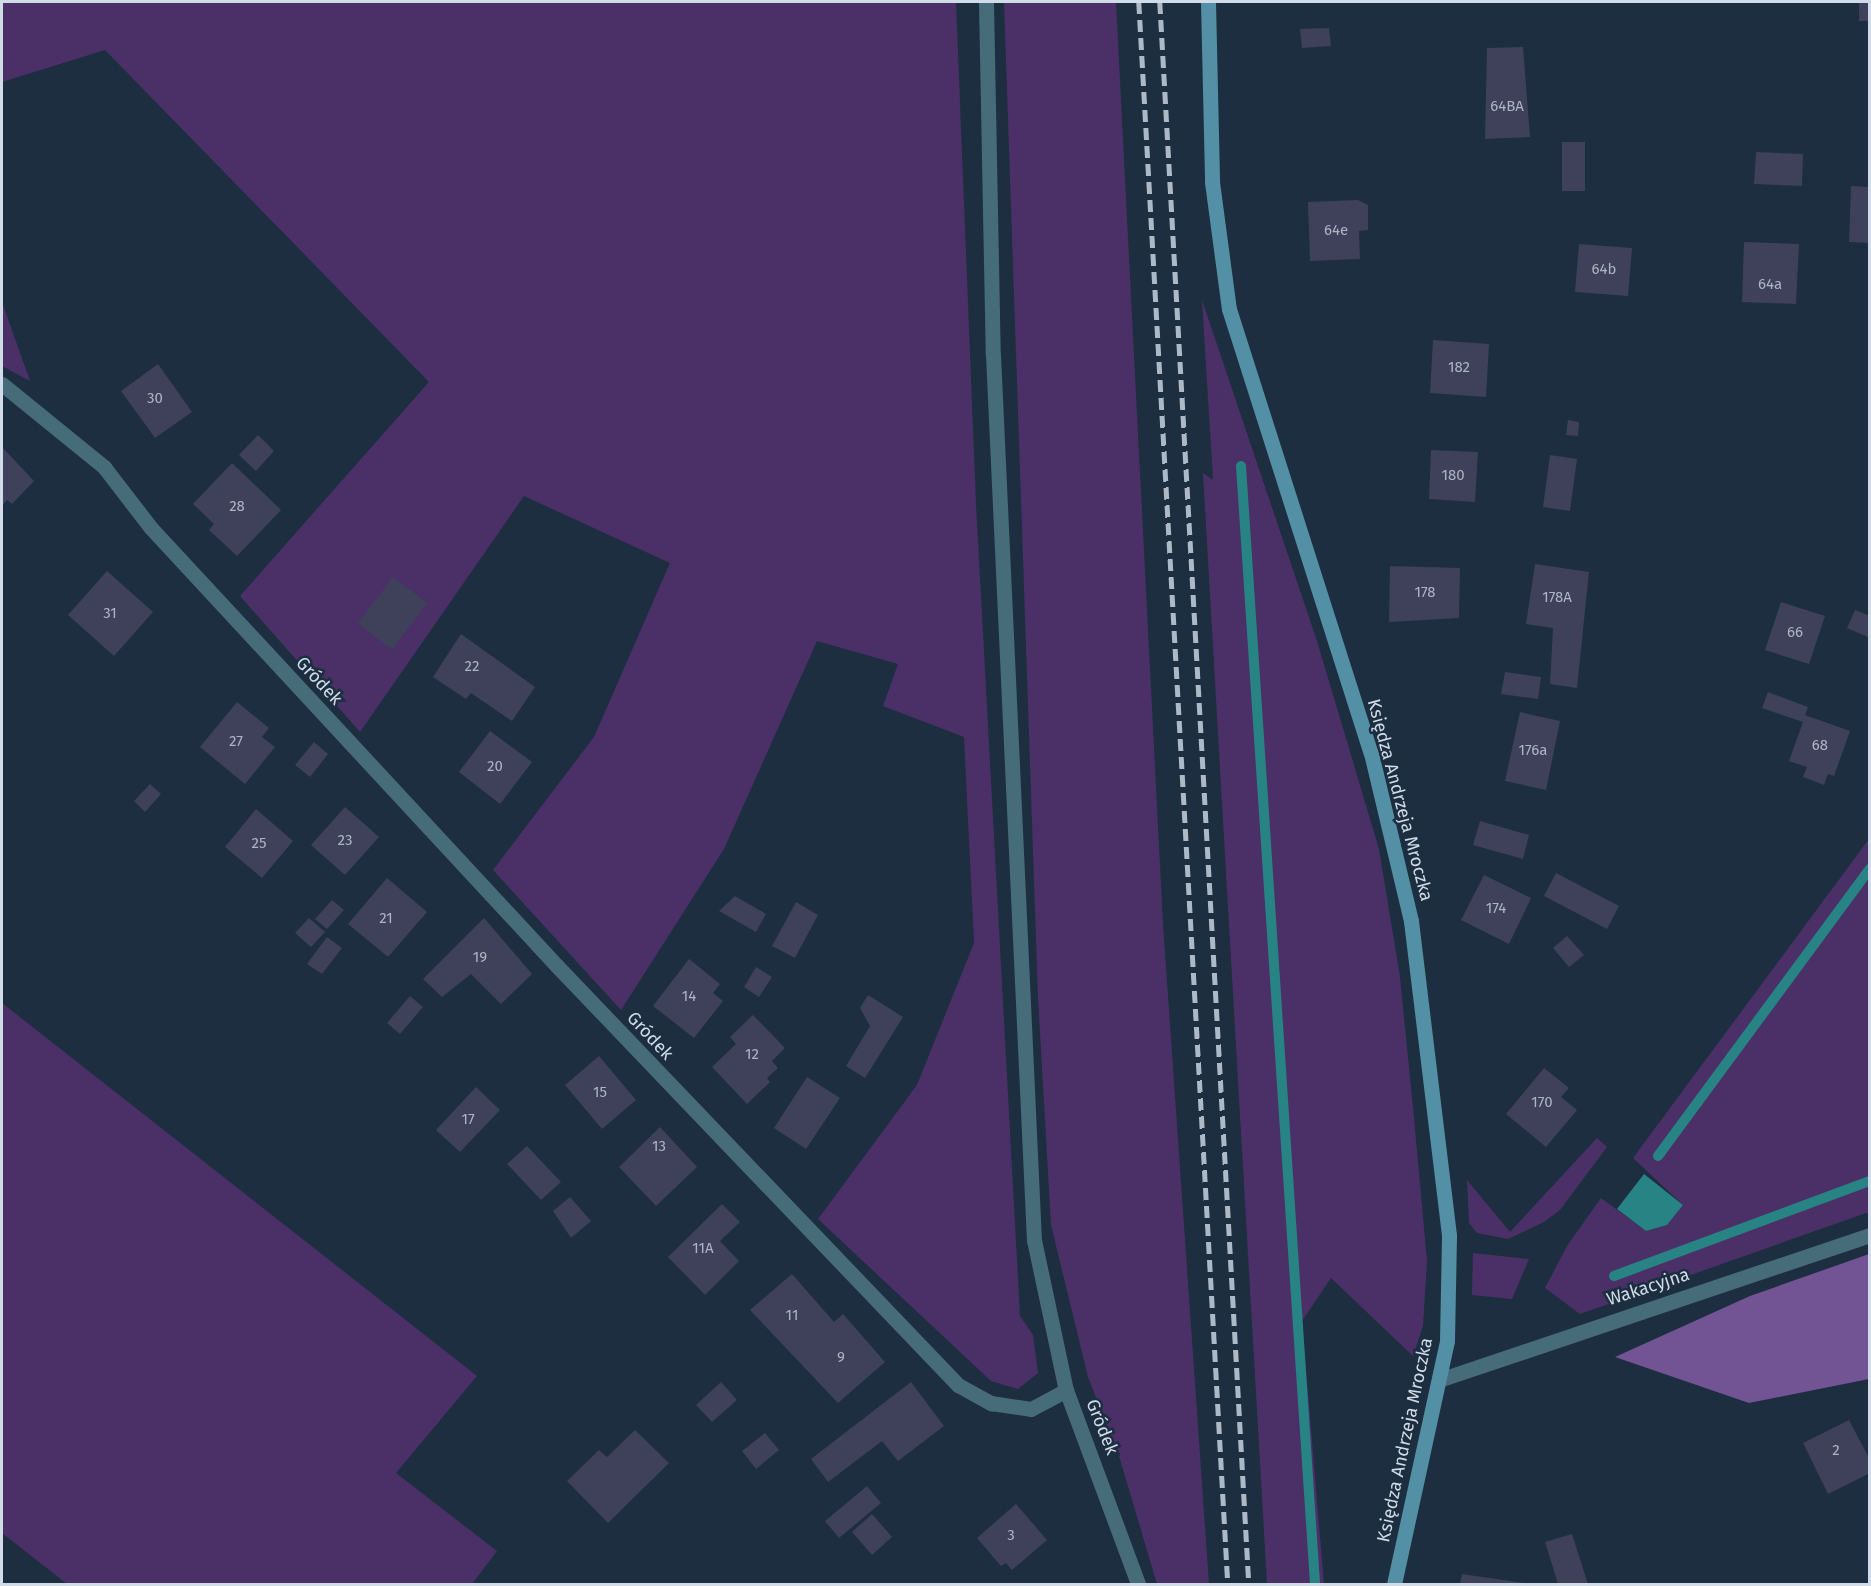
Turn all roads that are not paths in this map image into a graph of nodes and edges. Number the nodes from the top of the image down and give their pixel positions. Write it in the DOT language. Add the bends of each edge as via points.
graph roads {
  1 [pos="986,2"];
  2 [pos="1208,2"];
  3 [pos="2,384"];
  4 [pos="1869,1235"];
  5 [pos="1439,1380"];
  6 [pos="1066,1390"];
  7 [pos="1138,1584"];
  8 [pos="1394,1584"];
  1 -- 6 [label="street" via="994,367 1033,1228"];
  2 -- 5 [label="street, Księdza Andrzeja Mroczka" via="1212,182 1229,309 1371,753 1411,921 1449,1236 1447,1341"];
  3 -- 6 [label="street, Gródek" via="104,467 151,528 549,957 958,1385 991,1403 1031,1409"];
  4 -- 5 [label="street, Wakacyjna"];
  5 -- 8 [label="street, Księdza Andrzeja Mroczka"];
  6 -- 7 [label="street, Gródek"];
}
